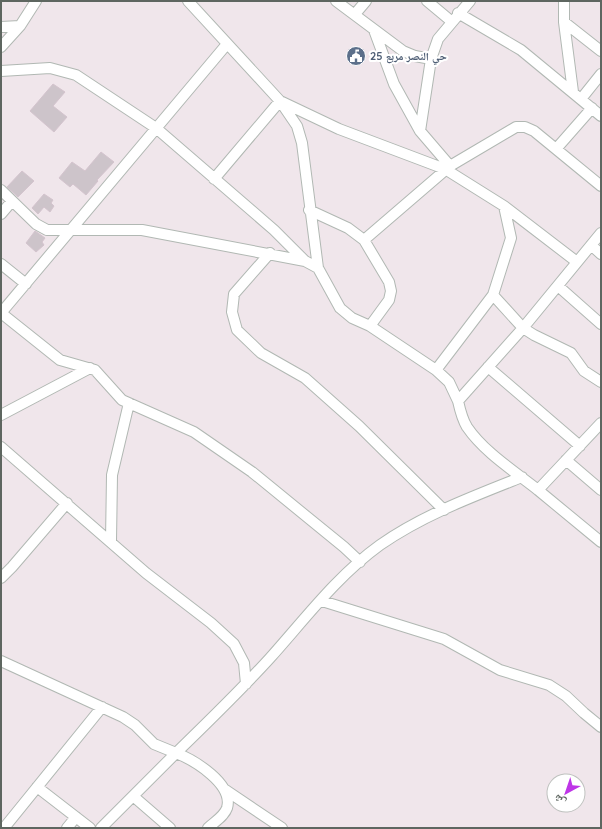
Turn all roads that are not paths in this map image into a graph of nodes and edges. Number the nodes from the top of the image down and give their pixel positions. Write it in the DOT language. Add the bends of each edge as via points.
graph roads {
  1 [pos="36,1"];
  2 [pos="188,1"];
  3 [pos="336,1"];
  4 [pos="366,1"];
  5 [pos="427,1"];
  6 [pos="470,1"];
  7 [pos="564,1"];
  8 [pos="355,14"];
  9 [pos="455,17"];
  10 [pos="564,22"];
  11 [pos="1,26"];
  12 [pos="20,26"];
  13 [pos="374,30"];
  14 [pos="227,44"];
  15 [pos="1,47"];
  16 [pos="601,51"];
  17 [pos="431,58"];
  18 [pos="1,71"];
  19 [pos="601,74"];
  20 [pos="573,92"];
  21 [pos="581,99"];
  22 [pos="280,101"];
  23 [pos="592,108"];
  24 [pos="601,116"];
  25 [pos="156,128"];
  26 [pos="420,131"];
  27 [pos="556,149"];
  28 [pos="448,168"];
  29 [pos="214,180"];
  30 [pos="601,186"];
  31 [pos="1,190"];
  32 [pos="12,201"];
  33 [pos="504,206"];
  34 [pos="309,210"];
  35 [pos="1,214"];
  36 [pos="70,231"];
  37 [pos="601,233"];
  38 [pos="364,240"];
  39 [pos="591,245"];
  40 [pos="270,253"];
  41 [pos="601,254"];
  42 [pos="306,261"];
  43 [pos="577,262"];
  44 [pos="1,264"];
  45 [pos="318,268"];
  46 [pos="26,284"];
  47 [pos="558,286"];
  48 [pos="493,295"];
  49 [pos="601,324"];
  50 [pos="370,326"];
  51 [pos="523,328"];
  52 [pos="488,367"];
  53 [pos="90,368"];
  54 [pos="436,370"];
  55 [pos="601,382"];
  56 [pos="458,401"];
  57 [pos="129,403"];
  58 [pos="1,415"];
  59 [pos="601,423"];
  60 [pos="580,446"];
  61 [pos="1,447"];
  62 [pos="566,460"];
  63 [pos="522,477"];
  64 [pos="538,490"];
  65 [pos="601,490"];
  66 [pos="67,503"];
  67 [pos="444,510"];
  68 [pos="111,541"];
  69 [pos="601,542"];
  70 [pos="360,562"];
  71 [pos="1,578"];
  72 [pos="322,600"];
  73 [pos="1,661"];
  74 [pos="246,684"];
  75 [pos="102,708"];
  76 [pos="601,727"];
  77 [pos="176,753"];
  78 [pos="37,787"];
  79 [pos="224,789"];
  80 [pos="133,796"];
  81 [pos="76,817"];
  82 [pos="278,827"];
  83 [pos="4,828"];
  84 [pos="67,828"];
  85 [pos="90,828"];
  86 [pos="101,828"];
  87 [pos="170,828"];
  88 [pos="208,828"];
  1 -- 12 [label="street"];
  2 -- 14 [label="street"];
  3 -- 8 [label="street"];
  4 -- 8 [label="street"];
  5 -- 9 [label="street"];
  6 -- 9 [label="street"];
  7 -- 10 [label="street"];
  8 -- 13 [label="street"];
  9 -- 17 [label="street" via="438,39"];
  9 -- 20 [label="street" via="521,50"];
  10 -- 16 [label="street"];
  10 -- 20 [label="street"];
  11 -- 12 [label="street"];
  12 -- 15 [label="street"];
  13 -- 17 [label="street" via="408,53"];
  13 -- 26 [label="street" via="394,84"];
  14 -- 22 [label="street"];
  14 -- 25 [label="street"];
  17 -- 26 [label="street"];
  18 -- 25 [label="street" via="50,68 76,75"];
  19 -- 21 [label="street"];
  20 -- 21 [label="street"];
  21 -- 23 [label="street"];
  22 -- 28 [label="street" via="339,129"];
  22 -- 29 [label="street"];
  22 -- 34 [label="street" via="300,135"];
  23 -- 24 [label="street"];
  23 -- 27 [label="street"];
  25 -- 29 [label="street"];
  25 -- 36 [label="street"];
  26 -- 28 [label="street"];
  27 -- 28 [label="street" via="534,131 516,127"];
  27 -- 30 [label="street"];
  28 -- 33 [label="street"];
  28 -- 38 [label="street"];
  29 -- 42 [label="street" via="274,230"];
  31 -- 32 [label="street"];
  32 -- 35 [label="street"];
  32 -- 36 [label="street" via="42,228"];
  33 -- 43 [label="street"];
  33 -- 48 [label="street" via="511,238"];
  34 -- 38 [label="street" via="348,228"];
  34 -- 45 [label="street"];
  36 -- 40 [label="street" via="142,230"];
  36 -- 46 [label="street"];
  37 -- 39 [label="street"];
  38 -- 50 [label="street" via="389,282 391,291 389,300"];
  39 -- 41 [label="street"];
  39 -- 43 [label="street"];
  40 -- 42 [label="street"];
  40 -- 67 [label="street" via="234,294 232,312 237,330 262,353 305,378 360,426"];
  42 -- 45 [label="street"];
  43 -- 47 [label="street"];
  44 -- 46 [label="street"];
  45 -- 50 [label="street" via="340,308 352,318"];
  46 -- 53 [label="street" via="1,313 60,360"];
  47 -- 49 [label="street"];
  47 -- 51 [label="street"];
  48 -- 51 [label="street"];
  48 -- 54 [label="street"];
  50 -- 54 [label="street"];
  51 -- 52 [label="street"];
  51 -- 55 [label="street" via="571,353 584,371"];
  52 -- 56 [label="street"];
  52 -- 60 [label="street"];
  53 -- 57 [label="street" via="100,375 115,394"];
  53 -- 58 [label="street"];
  54 -- 56 [label="street" via="449,382"];
  56 -- 63 [label="street" via="466,426 476,439"];
  57 -- 68 [label="street" via="112,475"];
  57 -- 70 [label="street" via="194,432 252,472"];
  59 -- 60 [label="street"];
  60 -- 62 [label="street"];
  61 -- 66 [label="street"];
  62 -- 64 [label="street"];
  62 -- 65 [label="street"];
  63 -- 64 [label="street"];
  63 -- 67 [label="street"];
  64 -- 69 [label="street"];
  66 -- 68 [label="street"];
  66 -- 71 [label="street"];
  67 -- 70 [label="street" via="406,529"];
  68 -- 74 [label="street" via="146,573 234,644 244,663"];
  70 -- 72 [label="street"];
  72 -- 74 [label="street"];
  72 -- 76 [label="street" via="444,639 500,670 549,685 566,696"];
  73 -- 75 [label="street"];
  74 -- 77 [label="street"];
  75 -- 77 [label="street" via="124,717 158,747"];
  75 -- 78 [label="street"];
  77 -- 79 [label="street" via="196,763"];
  77 -- 80 [label="street"];
  78 -- 81 [label="street"];
  78 -- 83 [label="street"];
  79 -- 82 [label="street"];
  79 -- 88 [label="street" via="228,801 226,810"];
  80 -- 86 [label="street"];
  80 -- 87 [label="street"];
  81 -- 84 [label="street"];
  81 -- 85 [label="street"];
}
